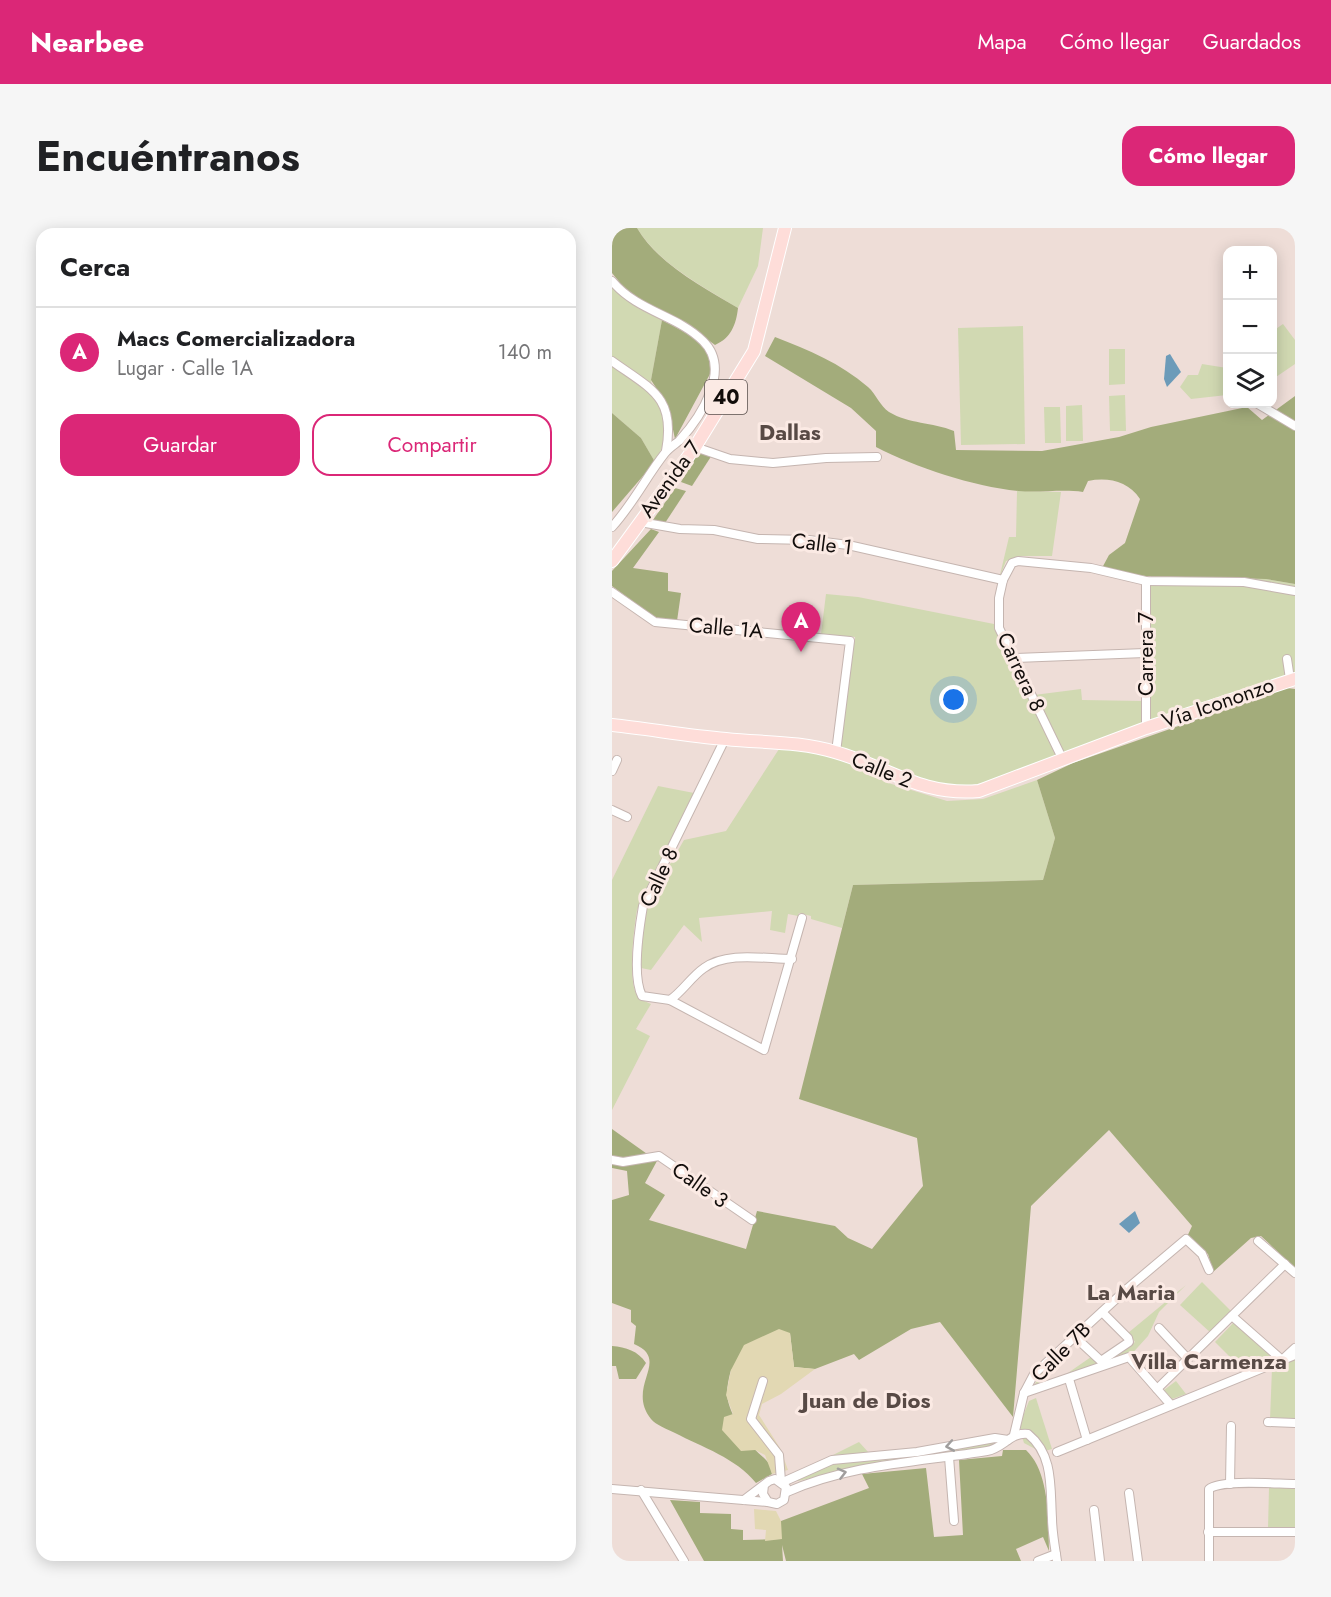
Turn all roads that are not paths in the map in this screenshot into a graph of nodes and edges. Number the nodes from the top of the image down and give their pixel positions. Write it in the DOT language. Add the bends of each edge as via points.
graph roads {
  1 [pos="785,228"];
  2 [pos="612,281"];
  3 [pos="612,361"];
  4 [pos="1265,408"];
  5 [pos="1295,426"];
  6 [pos="695,447"];
  7 [pos="666,451"];
  8 [pos="877,457"];
  9 [pos="640,522"];
  10 [pos="612,527"];
  11 [pos="612,561"];
  12 [pos="1003,580"];
  13 [pos="1146,581"];
  14 [pos="1295,591"];
  15 [pos="612,592"];
  16 [pos="1145,653"];
  17 [pos="1014,658"];
  18 [pos="1287,659"];
  19 [pos="1292,679"];
  20 [pos="612,725"];
  21 [pos="1144,729"];
  22 [pos="725,739"];
  23 [pos="836,752"];
  24 [pos="616,760"];
  25 [pos="1063,760"];
  26 [pos="612,771"];
  27 [pos="612,810"];
  28 [pos="627,817"];
  29 [pos="802,918"];
  30 [pos="792,959"];
  31 [pos="670,1000"];
  32 [pos="612,1160"];
  33 [pos="752,1220"];
  34 [pos="1258,1241"];
  35 [pos="1285,1264"];
  36 [pos="1209,1270"];
  37 [pos="1295,1273"];
  38 [pos="1102,1312"];
  39 [pos="1232,1316"];
  40 [pos="1160,1328"];
  41 [pos="1075,1337"];
  42 [pos="1295,1348"];
  43 [pos="1295,1355"];
  44 [pos="1188,1359"];
  45 [pos="1282,1360"];
  46 [pos="1069,1379"];
  47 [pos="764,1381"];
  48 [pos="1157,1389"];
  49 [pos="1024,1393"];
  50 [pos="1171,1405"];
  51 [pos="1268,1422"];
  52 [pos="1295,1423"];
  53 [pos="1231,1426"];
  54 [pos="1011,1437"];
  55 [pos="1087,1440"];
  56 [pos="1057,1452"];
  57 [pos="949,1457"];
  58 [pos="782,1482"];
  59 [pos="1230,1484"];
  60 [pos="1295,1484"];
  61 [pos="764,1485"];
  62 [pos="612,1489"];
  63 [pos="641,1490"];
  64 [pos="787,1492"];
  65 [pos="1129,1493"];
  66 [pos="744,1500"];
  67 [pos="768,1502"];
  68 [pos="1094,1510"];
  69 [pos="954,1521"];
  70 [pos="1208,1532"];
  71 [pos="1295,1532"];
  72 [pos="1057,1557"];
  73 [pos="684,1561"];
  74 [pos="1038,1561"];
  75 [pos="1100,1561"];
  76 [pos="1138,1561"];
  77 [pos="1209,1561"];
  1 -- 6 [label="main road, Avenida 7 / 40" via="754,351"];
  2 -- 7 [label="street" via="638,304 702,340 714,354 717,374 710,391 679,440"];
  3 -- 7 [label="street" via="659,397 669,418"];
  4 -- 5 [label="street"];
  6 -- 8 [label="street" via="729,459 773,463"];
  6 -- 9 [label="main road, Avenida 7 / 40"];
  7 -- 10 [label="street"];
  9 -- 11 [label="main road, Avenida 7 / 40"];
  9 -- 12 [label="street, Calle 1" via="758,539 848,545"];
  12 -- 13 [label="street" via="1012,563 1018,561 1091,568"];
  12 -- 17 [label="street, Carrera 8" via="999,628"];
  13 -- 14 [label="street" via="1244,582"];
  13 -- 16 [label="street, Carrera 7"];
  15 -- 23 [label="street, Calle 1A" via="655,622 850,641"];
  16 -- 17 [label="street"];
  16 -- 21 [label="street, Carrera 7"];
  17 -- 25 [label="street, Carrera 8"];
  18 -- 19 [label="street"];
  19 -- 21 [label="main road, Vía Icononzo"];
  20 -- 22 [label="main road, Calle 2"];
  21 -- 25 [label="main road, Calle 2"];
  22 -- 23 [label="main road, Calle 2" via="799,744"];
  22 -- 31 [label="street, Calle 8" via="644,906 639,926 637,986 642,996"];
  23 -- 25 [label="main road, Calle 2" via="919,786 960,792 979,791"];
  24 -- 26 [label="street"];
  27 -- 28 [label="street"];
  29 -- 30 [label="street"];
  30 -- 31 [label="street" via="720,960 705,967"];
  30 -- 31 [label="street" via="764,1050"];
  32 -- 33 [label="street, Calle 3" via="659,1156"];
  34 -- 35 [label="street"];
  35 -- 37 [label="street"];
  35 -- 39 [label="street"];
  36 -- 38 [label="street, Calle 7B" via="1202,1254 1186,1239"];
  38 -- 41 [label="street, Calle 7B"];
  38 -- 41 [label="street" via="1129,1342 1101,1361"];
  39 -- 44 [label="street"];
  39 -- 45 [label="street"];
  40 -- 44 [label="street"];
  41 -- 49 [label="street, Calle 7B" via="1034,1374"];
  42 -- 45 [label="street"];
  43 -- 45 [label="street"];
  44 -- 48 [label="street"];
  45 -- 50 [label="street"];
  46 -- 48 [label="street" via="1129,1357"];
  46 -- 49 [label="street"];
  46 -- 55 [label="street"];
  47 -- 58 [label="street" via="751,1419 779,1455"];
  48 -- 50 [label="street"];
  49 -- 54 [label="street, Calle 7B"];
  50 -- 55 [label="street"];
  51 -- 52 [label="street"];
  53 -- 59 [label="street"];
  54 -- 57 [label="street" via="997,1449"];
  54 -- 58 [label="street, one-way" via="832,1460"];
  54 -- 72 [label="street" via="1028,1434 1038,1442 1046,1460"];
  55 -- 56 [label="street"];
  64 -- 57 [label="street, one-way" via="874,1465"];
  57 -- 69 [label="street"];
  58 -- 61 [label="street" via="772,1479"];
  58 -- 64 [label="street"];
  59 -- 60 [label="street"];
  59 -- 70 [label="street" via="1209,1489"];
  61 -- 66 [label="street"];
  61 -- 67 [label="street" via="763,1494"];
  62 -- 63 [label="street"];
  63 -- 66 [label="street"];
  63 -- 73 [label="street"];
  64 -- 67 [label="street" via="781,1502"];
  65 -- 76 [label="street"];
  66 -- 67 [label="street"];
  68 -- 75 [label="street"];
  70 -- 71 [label="street"];
  70 -- 77 [label="street"];
  72 -- 74 [label="street"];
}
